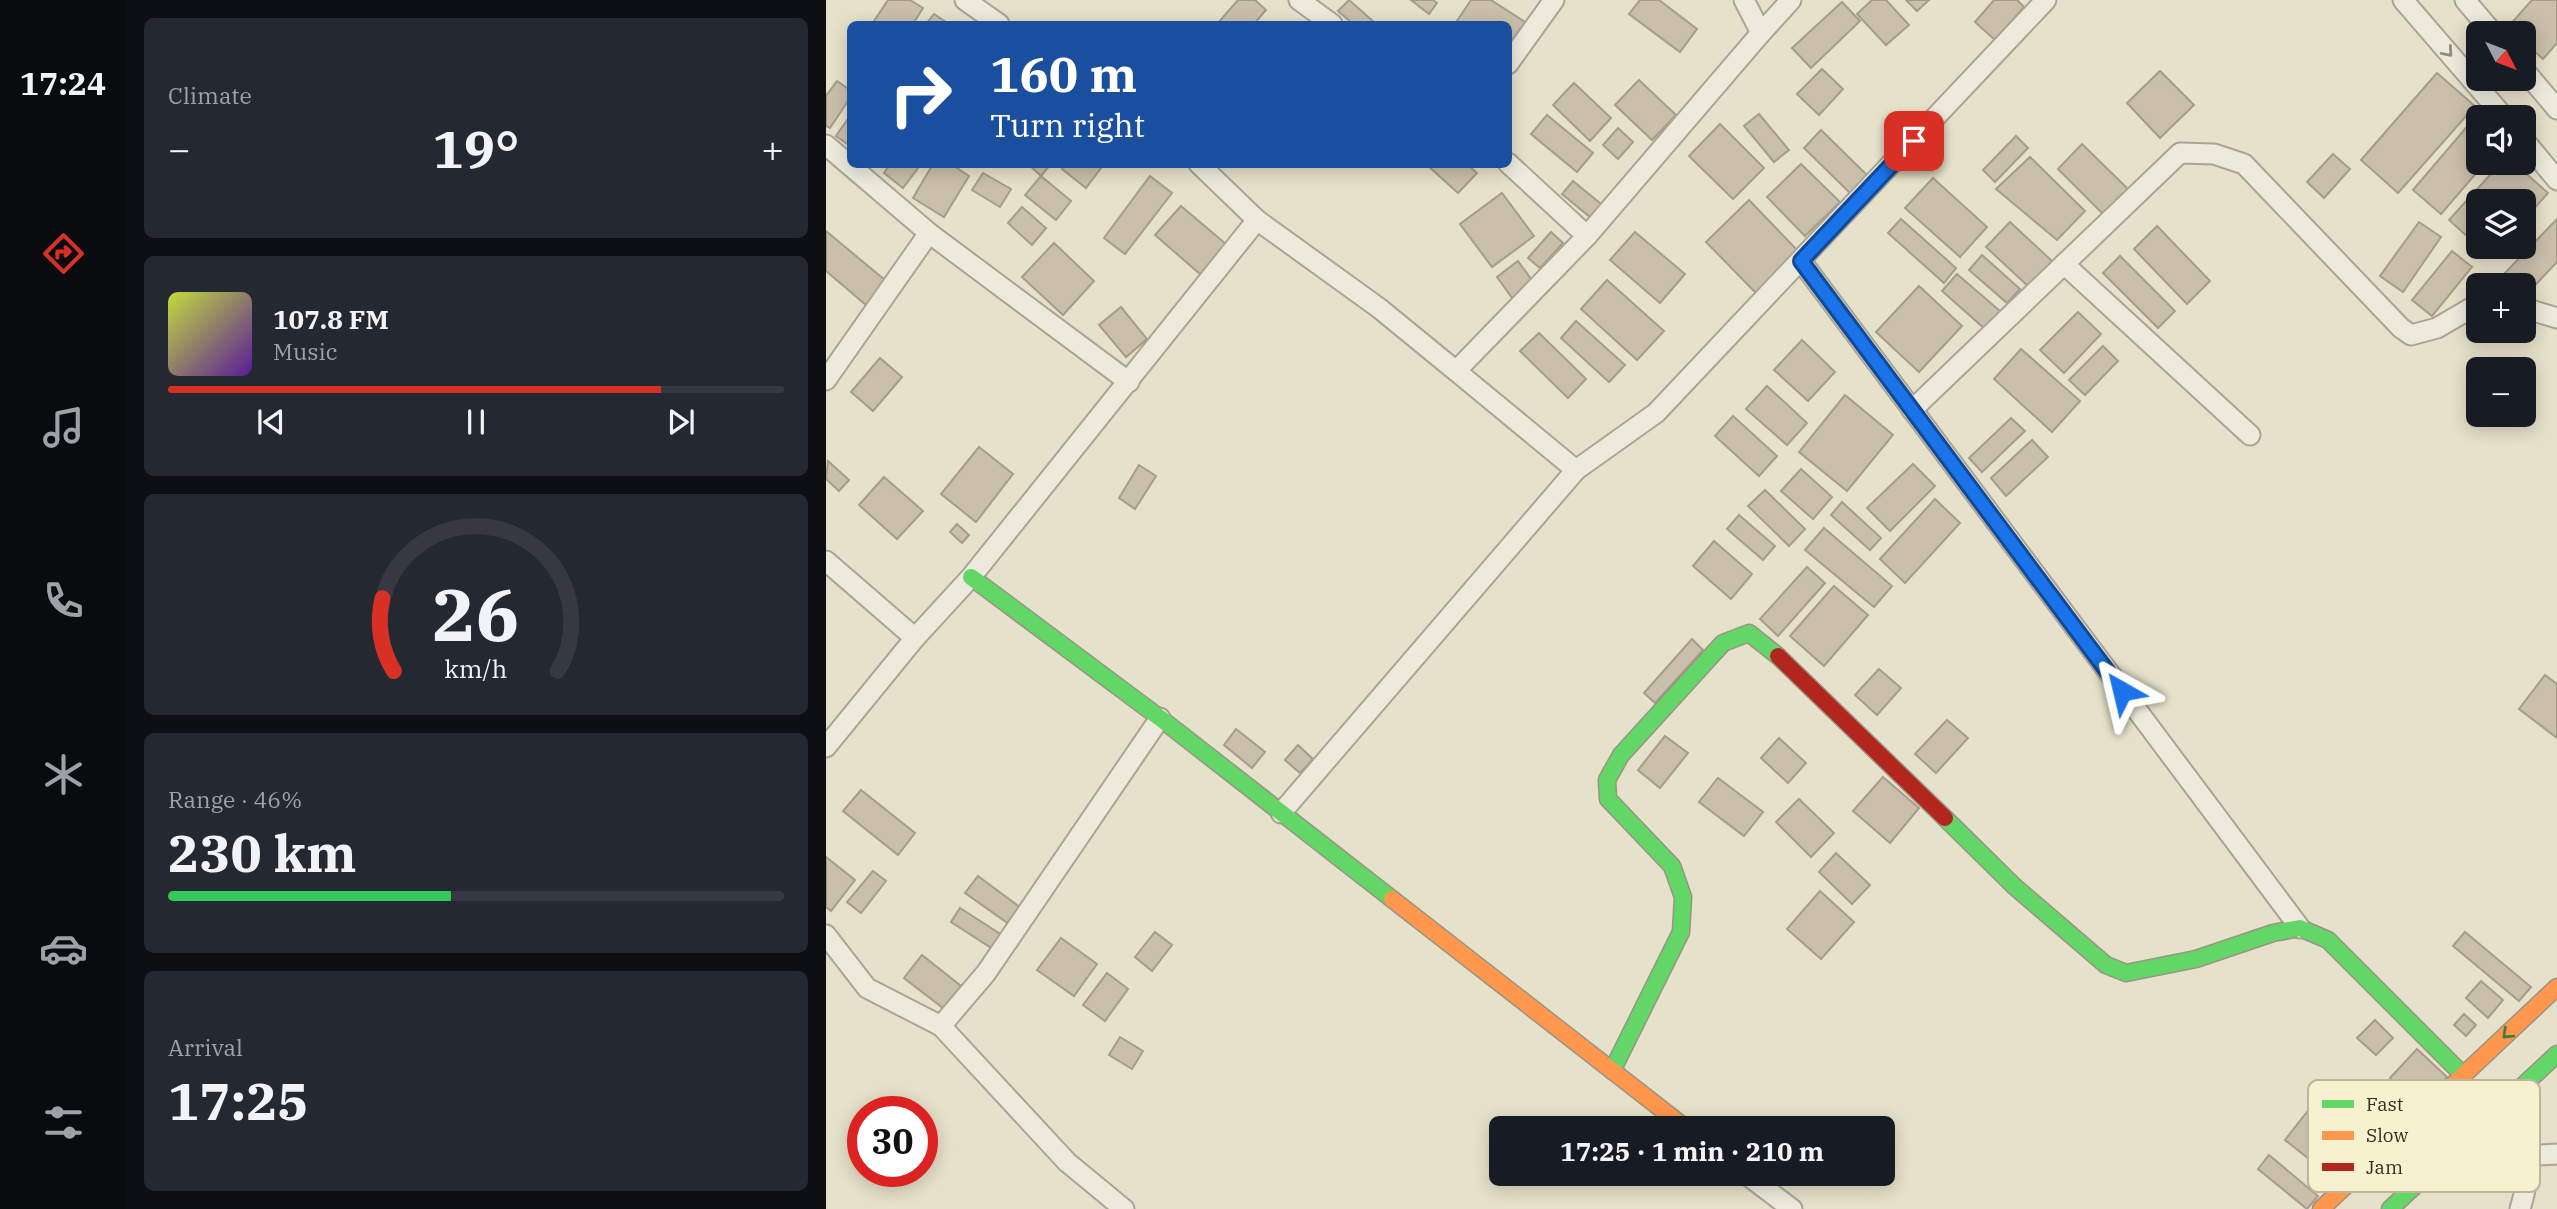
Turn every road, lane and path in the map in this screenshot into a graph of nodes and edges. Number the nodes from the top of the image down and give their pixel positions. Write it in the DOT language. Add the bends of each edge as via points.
graph roads {
  1 [pos="965,0"];
  2 [pos="1299,0"];
  3 [pos="1554,0"];
  4 [pos="1744,0"];
  5 [pos="1791,0"];
  6 [pos="2046,0"];
  7 [pos="2403,0"];
  8 [pos="2465,0"];
  9 [pos="995,21"];
  10 [pos="1328,21"];
  11 [pos="2483,21"];
  12 [pos="1761,33"];
  13 [pos="1512,58"];
  14 [pos="2536,84"];
  15 [pos="2494,105"];
  16 [pos="2557,109"];
  17 [pos="826,145"];
  18 [pos="2536,155"];
  19 [pos="847,163"];
  20 [pos="1512,167"];
  21 [pos="853,168"];
  22 [pos="1203,168"];
  23 [pos="2557,180"];
  24 [pos="1257,220"];
  25 [pos="929,233"];
  26 [pos="1587,236"];
  27 [pos="1801,261"];
  28 [pos="2064,264"];
  29 [pos="2466,311"];
  30 [pos="2536,312"];
  31 [pos="2557,318"];
  32 [pos="1456,371"];
  33 [pos="826,380"];
  34 [pos="1129,382"];
  35 [pos="1912,410"];
  36 [pos="2250,435"];
  37 [pos="1576,470"];
  38 [pos="826,561"];
  39 [pos="971,577"];
  40 [pos="915,638"];
  41 [pos="1160,718"];
  42 [pos="826,747"];
  43 [pos="1281,813"];
  44 [pos="2300,929"];
  45 [pos="826,935"];
  46 [pos="2557,987"];
  47 [pos="942,1026"];
  48 [pos="2557,1054"];
  49 [pos="1612,1072"];
  50 [pos="2463,1075"];
  51 [pos="2459,1080"];
  52 [pos="2529,1080"];
  53 [pos="1670,1116"];
  54 [pos="1762,1186"];
  55 [pos="2341,1192"];
  56 [pos="2406,1192"];
  57 [pos="2525,1192"];
  58 [pos="1124,1209"];
  59 [pos="1792,1209"];
  60 [pos="2321,1209"];
  61 [pos="2390,1209"];
  62 [pos="2520,1209"];
  1 -- 9 [label="street"];
  2 -- 10 [label="street"];
  3 -- 13 [label="street"];
  4 -- 12 [label="street"];
  5 -- 12 [label="street"];
  6 -- 27 [label="street"];
  7 -- 15 [label="street, one-way"];
  8 -- 11 [label="street"];
  12 -- 26 [label="street"];
  14 -- 16 [label="street"];
  17 -- 19 [label="street"];
  18 -- 23 [label="street"];
  20 -- 26 [label="street"];
  21 -- 25 [label="street"];
  22 -- 24 [label="street"];
  24 -- 32 [label="street" via="1379,308"];
  24 -- 34 [label="street"];
  25 -- 33 [label="street"];
  25 -- 34 [label="street"];
  26 -- 32 [label="street"];
  27 -- 35 [label="street"];
  27 -- 37 [label="street" via="1656,413"];
  28 -- 29 [label="street" via="2180,153 2197,152 2244,164 2411,335 2437,328"];
  28 -- 35 [label="street"];
  28 -- 36 [label="street"];
  30 -- 31 [label="street"];
  32 -- 37 [label="street"];
  34 -- 39 [label="street"];
  35 -- 44 [label="street"];
  37 -- 43 [label="street"];
  38 -- 40 [label="street"];
  39 -- 40 [label="street"];
  39 -- 41 [label="street"];
  40 -- 42 [label="street"];
  41 -- 43 [label="street"];
  41 -- 47 [label="street" via="986,973"];
  43 -- 49 [label="street"];
  44 -- 49 [label="street" via="2138,971 2126,973 2106,965 2014,886 1796,671 1749,633 1723,643 1621,755 1607,780 1608,799 1672,866 1682,897 1681,932"];
  44 -- 50 [label="street" via="2328,940"];
  45 -- 47 [label="street" via="867,988"];
  46 -- 50 [label="street, one-way"];
  47 -- 58 [label="street" via="1068,1162"];
  48 -- 52 [label="street"];
  49 -- 53 [label="street"];
  50 -- 51 [label="street"];
  54 -- 59 [label="street"];
  55 -- 60 [label="street"];
  56 -- 61 [label="street"];
  57 -- 62 [label="street"];
}
